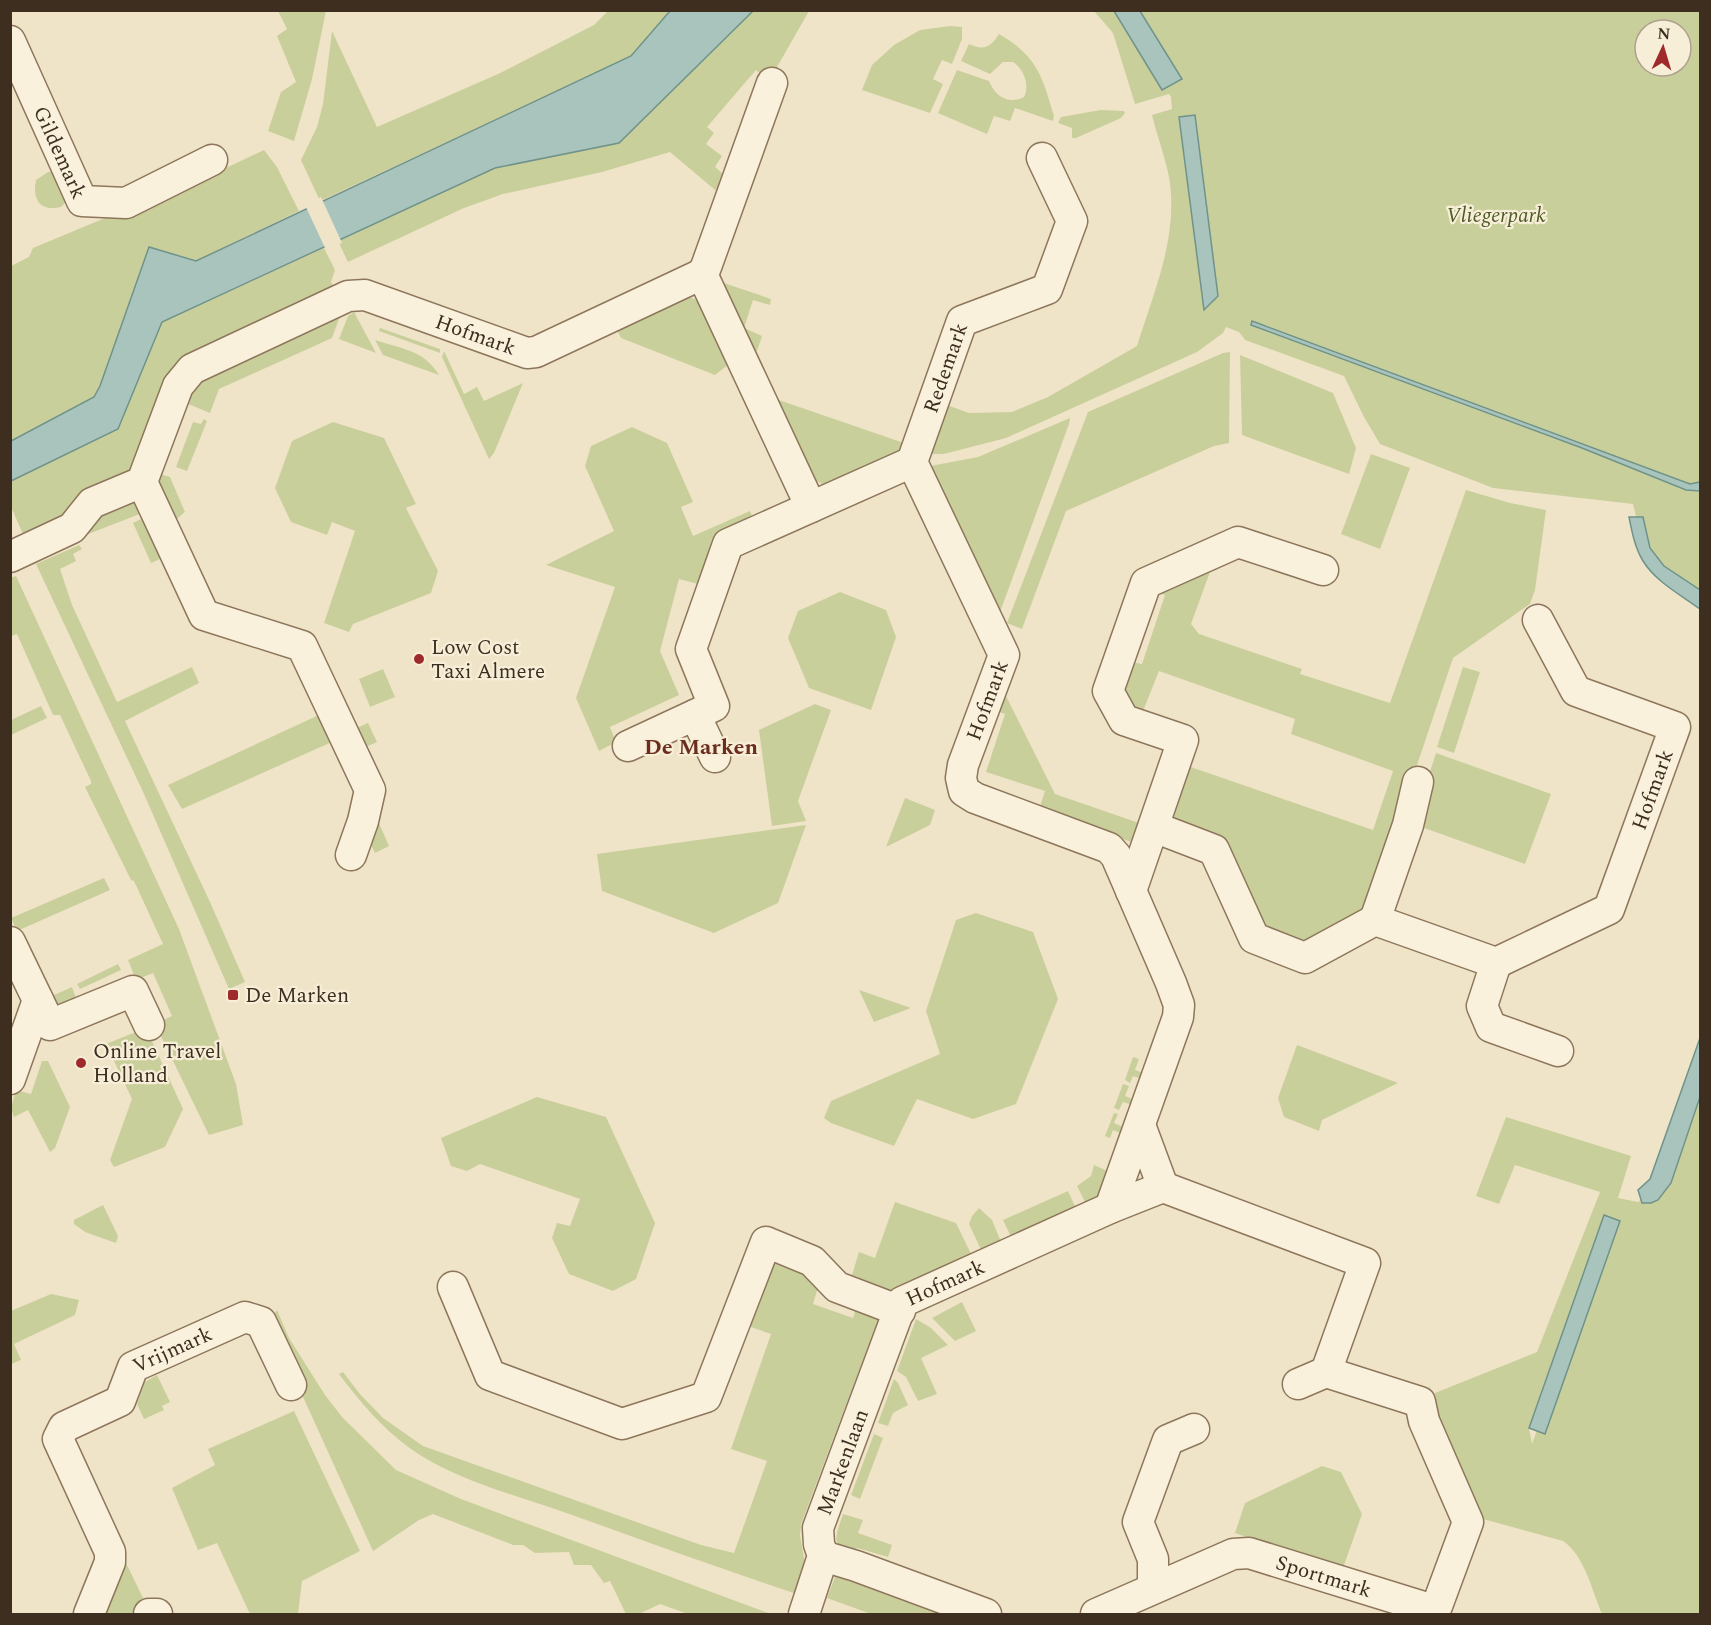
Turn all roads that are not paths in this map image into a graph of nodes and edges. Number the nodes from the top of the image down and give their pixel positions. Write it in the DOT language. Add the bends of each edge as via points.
graph roads {
  1 [pos="10,41"];
  2 [pos="772,83"];
  3 [pos="1042,158"];
  4 [pos="212,160"];
  5 [pos="702,274"];
  6 [pos="912,462"];
  7 [pos="142,482"];
  8 [pos="812,507"];
  9 [pos="15,554"];
  10 [pos="1323,570"];
  11 [pos="1538,620"];
  12 [pos="695,715"];
  13 [pos="628,746"];
  14 [pos="715,757"];
  15 [pos="1418,782"];
  16 [pos="1154,827"];
  17 [pos="351,855"];
  18 [pos="1131,891"];
  19 [pos="1375,920"];
  20 [pos="10,942"];
  21 [pos="1496,963"];
  22 [pos="38,1000"];
  23 [pos="149,1025"];
  24 [pos="1558,1051"];
  25 [pos="10,1079"];
  26 [pos="1140,1125"];
  27 [pos="1164,1187"];
  28 [pos="1110,1208"];
  29 [pos="453,1287"];
  30 [pos="900,1311"];
  31 [pos="1326,1372"];
  32 [pos="1298,1384"];
  33 [pos="291,1385"];
  34 [pos="1169,1434"];
  35 [pos="823,1556"];
  36 [pos="1153,1588"];
  37 [pos="90,1614"];
  38 [pos="149,1614"];
  39 [pos="157,1614"];
  40 [pos="804,1614"];
  41 [pos="986,1614"];
  42 [pos="1096,1614"];
  1 -- 4 [label="street, Gildemark" via="82,201 126,203"];
  2 -- 5 [label="street"];
  3 -- 6 [label="street, Redemark" via="1071,221 1047,289 962,321"];
  5 -- 7 [label="street, Hofmark" via="527,353 365,295 348,296 192,369 178,386"];
  5 -- 8 [label="street"];
  6 -- 8 [label="street"];
  6 -- 18 [label="street, Hofmark" via="1004,655 963,765 964,791 1109,848"];
  7 -- 9 [label="street" via="92,503 72,528"];
  7 -- 17 [label="street" via="204,615 302,646 370,790"];
  8 -- 12 [label="street" via="728,544 692,649 714,706"];
  10 -- 16 [label="street" via="1238,542 1146,583 1108,690 1124,720 1184,740"];
  11 -- 21 [label="street, Hofmark" via="1576,691 1675,727 1609,909"];
  12 -- 13 [label="street"];
  12 -- 14 [label="street"];
  15 -- 19 [label="street" via="1408,825"];
  16 -- 18 [label="street"];
  16 -- 19 [label="street" via="1214,850 1254,938 1305,957"];
  18 -- 26 [label="street, Hofmark" via="1179,1005"];
  19 -- 21 [label="street"];
  20 -- 22 [label="street"];
  21 -- 24 [label="street" via="1482,1006 1491,1027"];
  22 -- 23 [label="street" via="50,1025 133,991"];
  22 -- 25 [label="street"];
  26 -- 27 [label="street"];
  26 -- 28 [label="street, Hofmark"];
  27 -- 28 [label="street"];
  27 -- 31 [label="street" via="1365,1263"];
  28 -- 30 [label="street, Hofmark" via="902,1302"];
  29 -- 30 [label="street, Hofmark" via="490,1375 622,1424 706,1397 766,1242 812,1261 837,1287"];
  30 -- 35 [label="street, Markenlaan" via="818,1528"];
  31 -- 32 [label="street"];
  31 -- 36 [label="street, Sportmark" via="1420,1402 1424,1421 1468,1522 1437,1606 1427,1608 1249,1553 1233,1554"];
  33 -- 37 [label="street, Vrijmark" via="261,1322 244,1317 133,1367 120,1401 64,1426 58,1439 110,1552 110,1562"];
  34 -- 36 [label="street" via="1138,1521 1153,1559"];
  35 -- 40 [label="street, Markenlaan"];
  35 -- 41 [label="street"];
  36 -- 42 [label="street, Sportmark"];
  38 -- 39 [label="street"];
}
